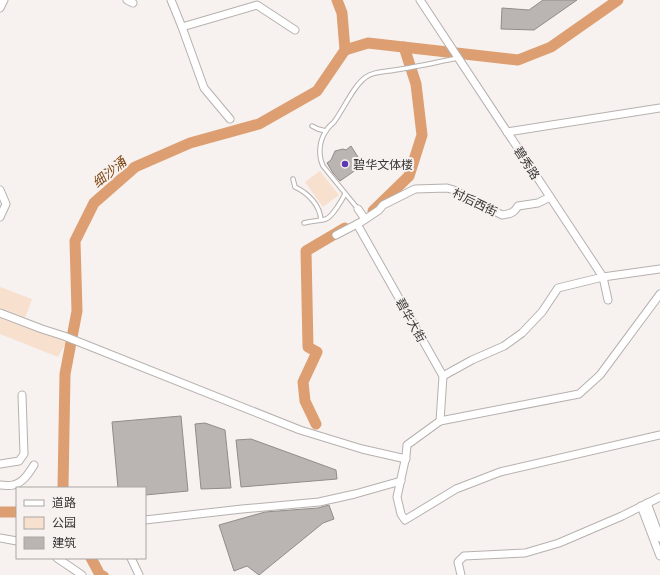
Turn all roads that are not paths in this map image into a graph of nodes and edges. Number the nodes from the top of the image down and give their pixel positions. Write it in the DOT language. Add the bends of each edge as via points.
graph roads {
  1 [pos="4,0"];
  2 [pos="171,0"];
  3 [pos="420,0"];
  4 [pos="0,8"];
  5 [pos="182,27"];
  6 [pos="295,30"];
  7 [pos="458,58"];
  8 [pos="660,108"];
  9 [pos="230,119"];
  10 [pos="312,126"];
  11 [pos="326,131"];
  12 [pos="507,132"];
  13 [pos="293,179"];
  14 [pos="0,190"];
  15 [pos="345,194"];
  16 [pos="550,197"];
  17 [pos="358,209"];
  18 [pos="0,217"];
  19 [pos="365,219"];
  20 [pos="321,220"];
  21 [pos="304,223"];
  22 [pos="357,224"];
  23 [pos="336,235"];
  24 [pos="660,269"];
  25 [pos="603,278"];
  26 [pos="660,294"];
  27 [pos="608,300"];
  28 [pos="0,313"];
  29 [pos="443,376"];
  30 [pos="22,395"];
  31 [pos="440,421"];
  32 [pos="660,435"];
  33 [pos="406,459"];
  34 [pos="0,464"];
  35 [pos="34,465"];
  36 [pos="401,480"];
  37 [pos="0,485"];
  38 [pos="660,497"];
  39 [pos="644,505"];
  40 [pos="146,520"];
  41 [pos="0,538"];
  42 [pos="660,538"];
  43 [pos="16,541"];
  44 [pos="660,556"];
  45 [pos="58,559"];
  46 [pos="131,559"];
  47 [pos="82,575"];
  48 [pos="139,575"];
  49 [pos="461,575"];
  1 -- 4 [label="street"];
  2 -- 5 [label="street"];
  3 -- 7 [label="street, 碧秀路"];
  5 -- 6 [label="street" via="257,5"];
  5 -- 9 [label="street" via="204,88"];
  7 -- 11 [label="lane" via="374,73 363,79"];
  7 -- 12 [label="street, 碧秀路"];
  8 -- 12 [label="street"];
  10 -- 11 [label="lane"];
  11 -- 15 [label="lane" via="320,146 320,160"];
  12 -- 16 [label="street, 碧秀路"];
  13 -- 20 [label="lane" via="295,187 302,190 318,208"];
  14 -- 18 [label="street" via="6,204"];
  15 -- 17 [label="lane"];
  15 -- 20 [label="lane" via="333,214 328,219"];
  16 -- 19 [label="street, 村后西街" via="538,203 518,206 514,212 502,215 454,190 415,189 383,205"];
  16 -- 25 [label="street, 碧秀路"];
  17 -- 19 [label="street"];
  19 -- 22 [label="street, 村后西街"];
  20 -- 21 [label="lane"];
  22 -- 23 [label="street, 村后西街"];
  22 -- 29 [label="street, 碧华大街"];
  24 -- 25 [label="street"];
  25 -- 27 [label="street"];
  25 -- 29 [label="street" via="558,288 542,312 522,333 504,346"];
  26 -- 31 [label="street" via="600,375 579,394"];
  28 -- 33 [label="street" via="300,430"];
  29 -- 31 [label="street"];
  30 -- 34 [label="street" via="24,454 19,461"];
  31 -- 33 [label="street" via="407,445"];
  32 -- 36 [label="street" via="500,472 456,489 405,520 400,514 397,497"];
  33 -- 36 [label="street"];
  35 -- 37 [label="street" via="22,481 13,485"];
  36 -- 40 [label="street" via="319,502"];
  38 -- 39 [label="street"];
  39 -- 42 [label="street"];
  39 -- 44 [label="street"];
  39 -- 49 [label="street" via="559,543 525,553 464,556 458,562"];
  41 -- 43 [label="street"];
  45 -- 47 [label="street"];
  46 -- 48 [label="street"];
}
